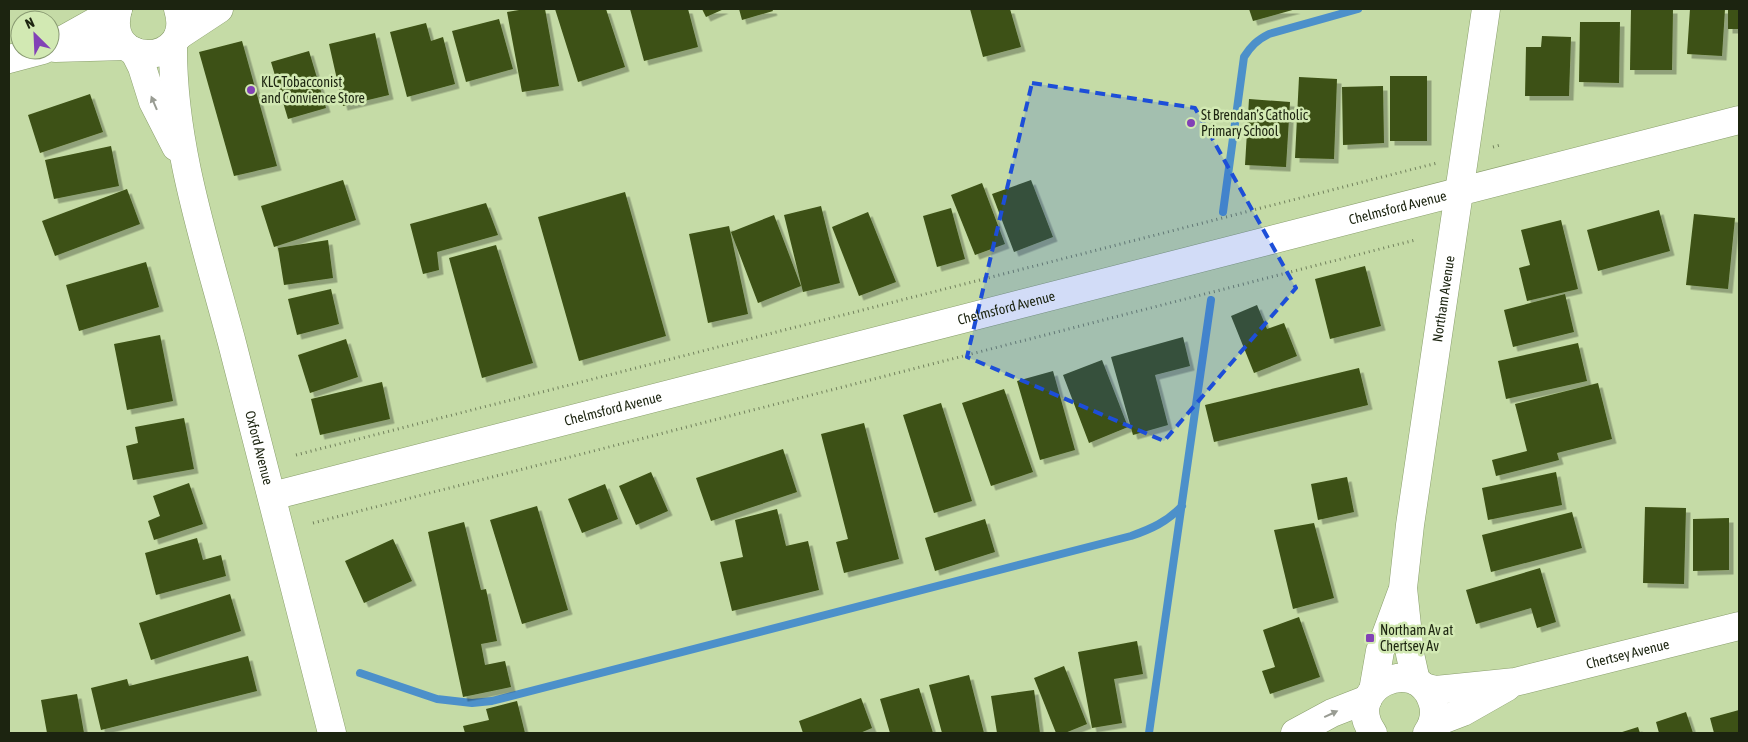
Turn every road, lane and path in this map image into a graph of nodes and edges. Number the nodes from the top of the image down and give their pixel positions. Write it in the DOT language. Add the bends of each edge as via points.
graph roads {
  1 [pos="118,9"];
  2 [pos="178,9"];
  3 [pos="219,9"];
  4 [pos="1486,9"];
  5 [pos="175,40"];
  6 [pos="60,42"];
  7 [pos="60,47"];
  8 [pos="130,49"];
  9 [pos="1739,120"];
  10 [pos="1500,145"];
  11 [pos="1464,155"];
  12 [pos="184,162"];
  13 [pos="1459,192"];
  14 [pos="1415,240"];
  15 [pos="296,455"];
  16 [pos="272,496"];
  17 [pos="314,522"];
  18 [pos="1403,588"];
  19 [pos="1739,626"];
  20 [pos="1515,682"];
  21 [pos="1420,684"];
  22 [pos="1370,695"];
  23 [pos="1429,730"];
  24 [pos="332,733"];
  25 [pos="1295,733"];
  26 [pos="1373,733"];
  1 -- 6 [label="street"];
  1 -- 8 [label="street, Oxford Avenue" via="116,28"];
  2 -- 5 [label="street, Oxford Avenue" via="181,26"];
  3 -- 5 [label="street"];
  4 -- 11 [label="street, Northam Avenue"];
  5 -- 8 [label="street" via="155,54 144,55"];
  5 -- 12 [label="street, Oxford Avenue" via="176,95"];
  7 -- 8 [label="street" via="109,45"];
  12 -- 8 [label="street, Oxford Avenue, one-way" via="152,102 142,67"];
  9 -- 13 [label="street, Chelmsford Avenue"];
  10 -- 11 [label="path"];
  11 -- 13 [label="street, Northam Avenue"];
  11 -- 15 [label="path"];
  12 -- 16 [label="street, Oxford Avenue"];
  13 -- 16 [label="street, Chelmsford Avenue"];
  13 -- 18 [label="street, Northam Avenue"];
  14 -- 17 [label="path"];
  16 -- 24 [label="street, Oxford Avenue"];
  18 -- 21 [label="street, Northam Avenue" via="1410,654"];
  18 -- 22 [label="street, Northam Avenue" via="1380,651"];
  19 -- 20 [label="street, Chertsey Avenue"];
  20 -- 21 [label="street, Chertsey Avenue" via="1435,690"];
  20 -- 23 [label="street, Chertsey Avenue"];
  21 -- 22 [label="street, Chertsey Avenue" via="1406,678 1395,678 1385,681"];
  21 -- 23 [label="street, Northam Avenue" via="1434,706"];
  25 -- 22 [label="street, one-way"];
  22 -- 26 [label="street, Northam Avenue" via="1365,715"];
}
